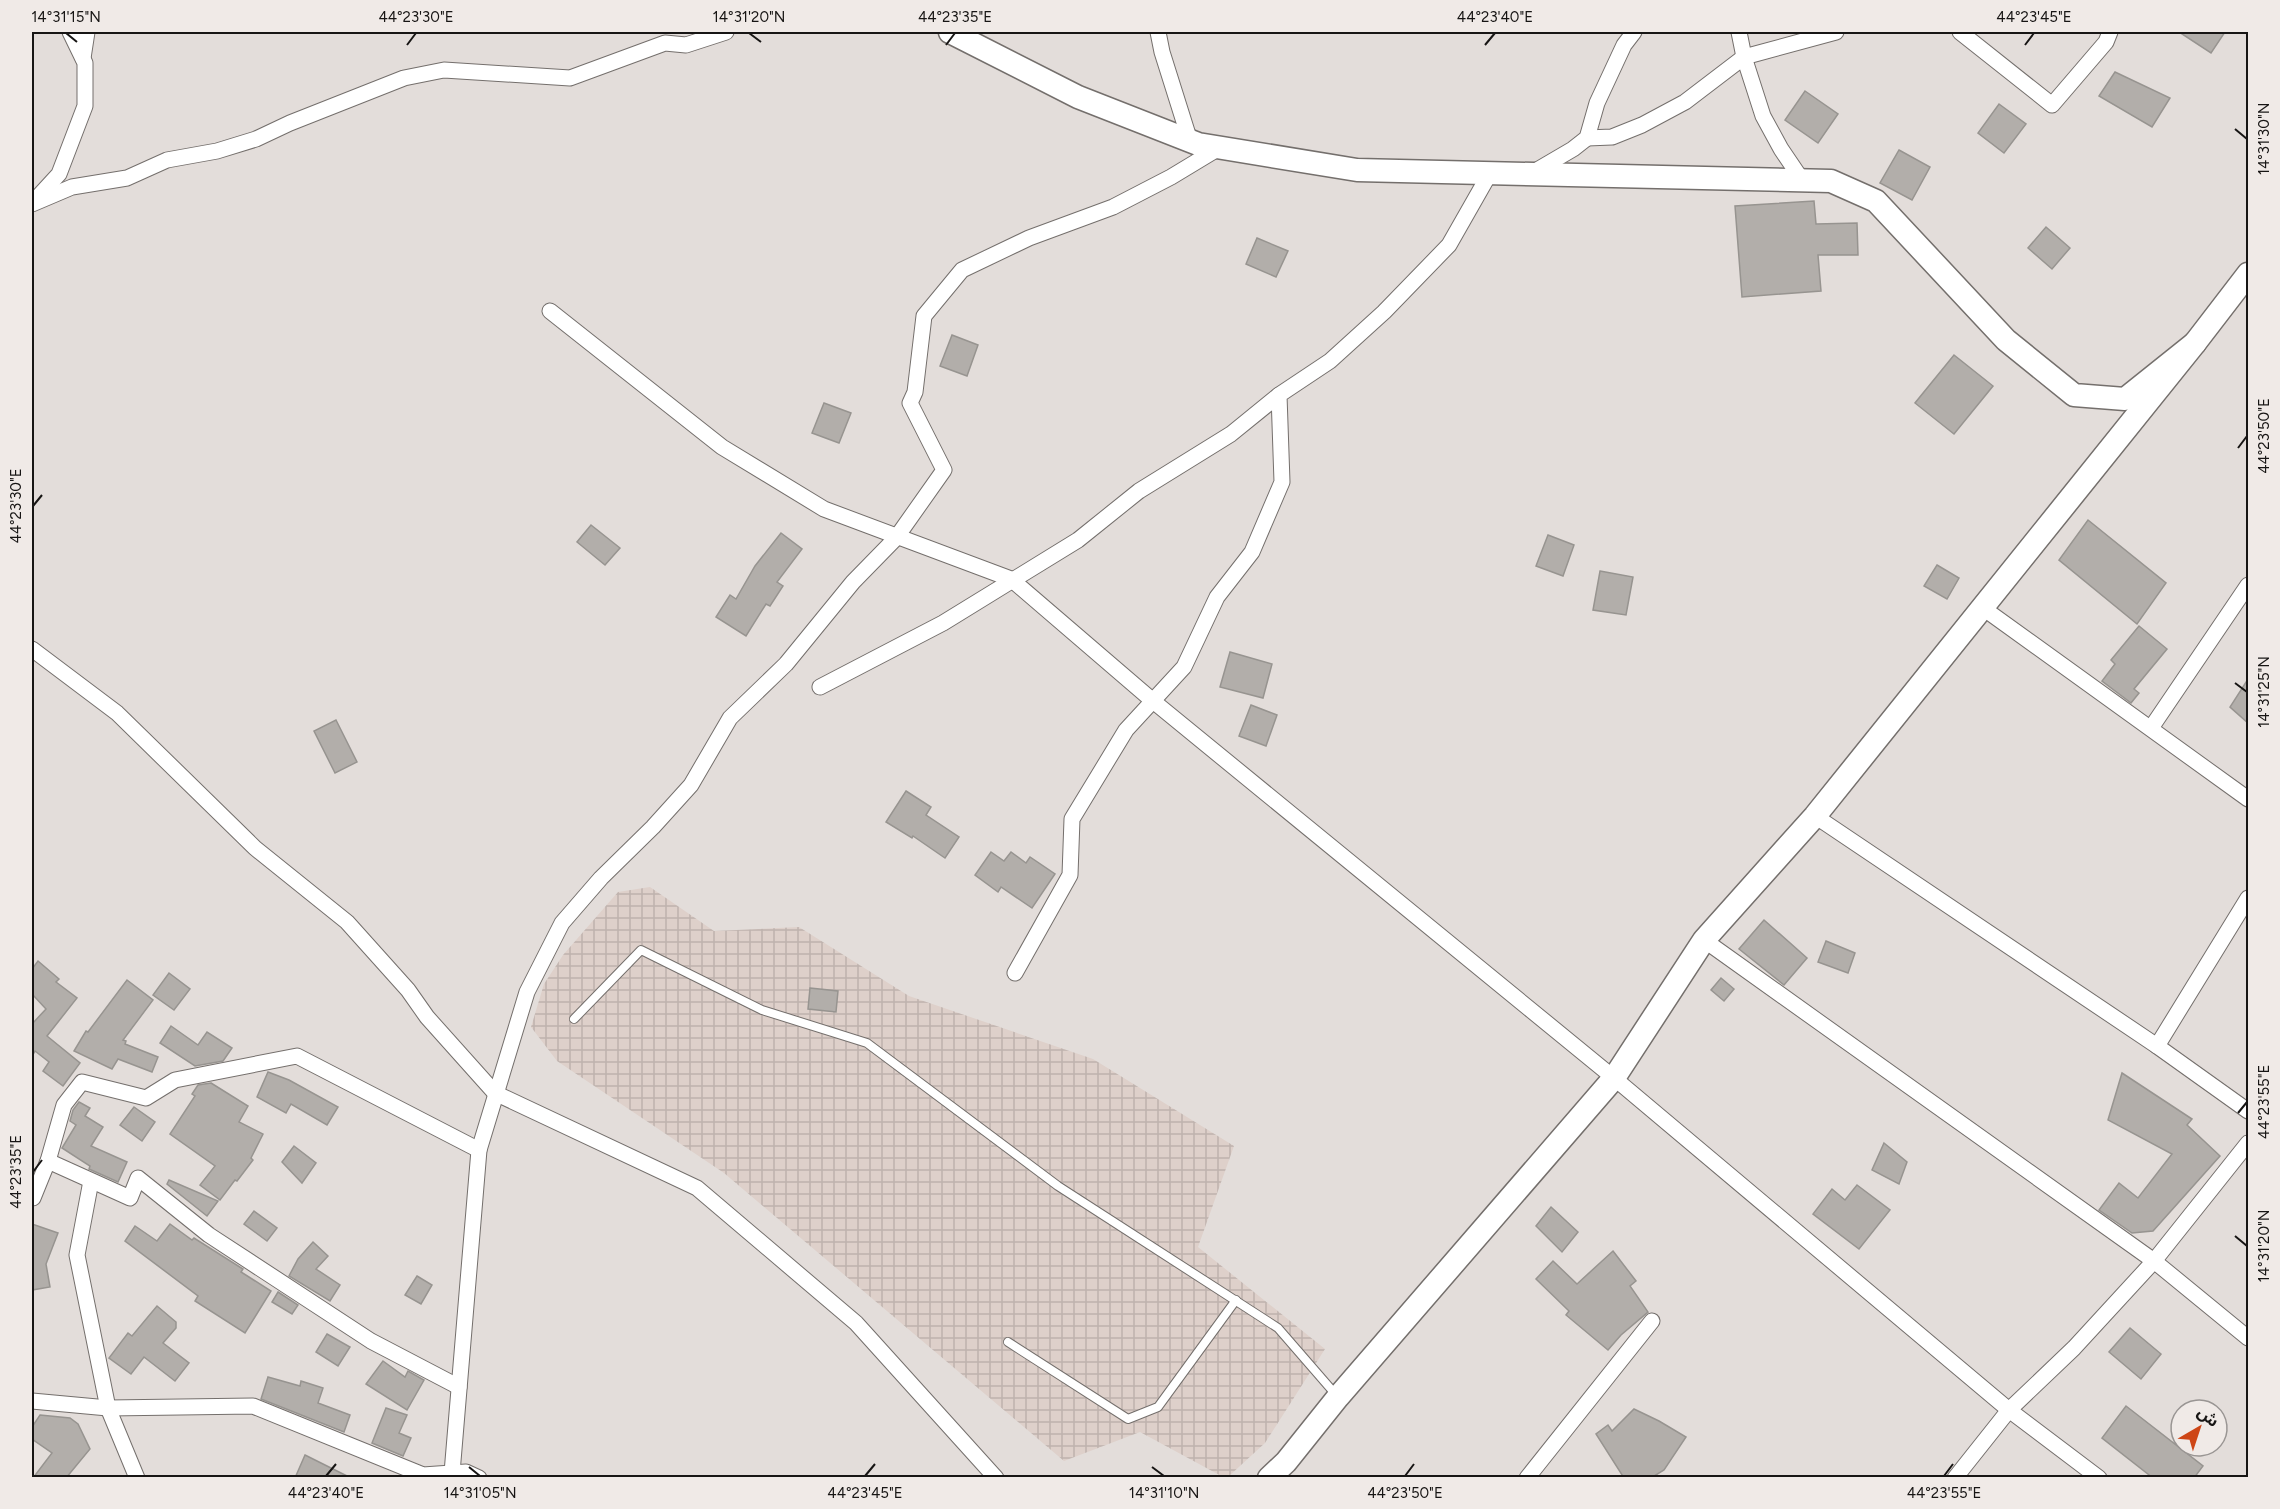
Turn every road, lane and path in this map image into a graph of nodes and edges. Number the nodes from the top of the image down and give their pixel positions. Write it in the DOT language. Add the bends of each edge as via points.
graph roads {
  1 [pos="70,32"];
  2 [pos="87,32"];
  3 [pos="726,32"];
  4 [pos="950,32"];
  5 [pos="1158,32"];
  6 [pos="1634,32"];
  7 [pos="1739,32"];
  8 [pos="1836,32"];
  9 [pos="1960,32"];
  10 [pos="2110,32"];
  11 [pos="1744,57"];
  12 [pos="83,58"];
  13 [pos="1587,138"];
  14 [pos="1190,141"];
  15 [pos="1219,148"];
  16 [pos="1490,173"];
  17 [pos="1531,174"];
  18 [pos="1802,180"];
  19 [pos="32,204"];
  20 [pos="2248,274"];
  21 [pos="550,311"];
  22 [pos="2195,343"];
  23 [pos="1279,395"];
  24 [pos="896,537"];
  25 [pos="1011,579"];
  26 [pos="2248,585"];
  27 [pos="1983,608"];
  28 [pos="32,649"];
  29 [pos="820,687"];
  30 [pos="1153,701"];
  31 [pos="2151,728"];
  32 [pos="2248,799"];
  33 [pos="1815,816"];
  34 [pos="2248,898"];
  35 [pos="1704,940"];
  36 [pos="1015,973"];
  37 [pos="574,1019"];
  38 [pos="2157,1046"];
  39 [pos="1614,1078"];
  40 [pos="495,1093"];
  41 [pos="2248,1111"];
  42 [pos="2248,1143"];
  43 [pos="479,1150"];
  44 [pos="48,1161"];
  45 [pos="91,1181"];
  46 [pos="32,1197"];
  47 [pos="2154,1261"];
  48 [pos="1236,1300"];
  49 [pos="1652,1321"];
  50 [pos="2248,1338"];
  51 [pos="1008,1342"];
  52 [pos="459,1387"];
  53 [pos="1338,1397"];
  54 [pos="32,1401"];
  55 [pos="108,1408"];
  56 [pos="2009,1410"];
  57 [pos="452,1473"];
  58 [pos="138,1478"];
  59 [pos="479,1478"];
  60 [pos="996,1478"];
  61 [pos="1269,1478"];
  62 [pos="1527,1478"];
  63 [pos="1955,1478"];
  64 [pos="2099,1478"];
  1 -- 12 [label="street"];
  2 -- 12 [label="street"];
  3 -- 19 [label="street" via="686,45 665,43 570,78 444,70 404,78 256,139 167,160 127,178 72,187"];
  4 -- 14 [label="street" via="1078,97"];
  5 -- 14 [label="street"];
  6 -- 13 [label="street" via="1597,103"];
  7 -- 11 [label="street"];
  8 -- 11 [label="street"];
  9 -- 10 [label="street" via="2052,105 2106,42"];
  11 -- 13 [label="street" via="1685,102 1651,120 1612,137"];
  11 -- 18 [label="street" via="1763,116"];
  12 -- 19 [label="street" via="85,106 59,174"];
  13 -- 17 [label="street"];
  14 -- 15 [label="street"];
  15 -- 16 [label="street" via="1357,170"];
  15 -- 24 [label="street" via="1113,207 1029,238 962,270 924,316 915,392 910,403 944,471"];
  16 -- 17 [label="street"];
  16 -- 23 [label="street" via="1449,245 1330,361"];
  17 -- 18 [label="street"];
  18 -- 22 [label="street" via="1831,181 1876,201 2006,340 2074,395 2125,399"];
  20 -- 22 [label="street"];
  21 -- 24 [label="street" via="723,447 824,509"];
  22 -- 27 [label="street"];
  23 -- 25 [label="street" via="1231,434 1140,491 1078,540"];
  23 -- 30 [label="street" via="1282,482 1252,552 1217,597 1184,667"];
  24 -- 25 [label="street"];
  24 -- 40 [label="street" via="853,582 786,664 730,718 691,785 562,923 527,992"];
  25 -- 29 [label="street" via="943,623"];
  25 -- 30 [label="street"];
  26 -- 31 [label="street"];
  27 -- 31 [label="street"];
  27 -- 33 [label="street"];
  28 -- 40 [label="street" via="117,713 255,848 347,922"];
  30 -- 36 [label="street" via="1126,730 1071,819 1070,875"];
  30 -- 39 [label="street"];
  31 -- 32 [label="street"];
  33 -- 35 [label="street"];
  33 -- 38 [label="street"];
  34 -- 38 [label="street"];
  35 -- 39 [label="street"];
  35 -- 47 [label="street"];
  37 -- 48 [label="lane" via="641,950 762,1010 867,1043 1058,1186"];
  38 -- 41 [label="street"];
  39 -- 53 [label="street"];
  39 -- 56 [label="street"];
  40 -- 43 [label="street"];
  40 -- 60 [label="street" via="697,1188 856,1323"];
  42 -- 47 [label="street"];
  43 -- 44 [label="street" via="297,1056 175,1080 146,1098 82,1082 64,1106"];
  43 -- 52 [label="street"];
  44 -- 45 [label="street"];
  44 -- 46 [label="street"];
  45 -- 52 [label="street" via="130,1198 138,1178 209,1235 371,1341"];
  45 -- 55 [label="street" via="77,1255"];
  47 -- 50 [label="street"];
  47 -- 56 [label="street" via="2074,1348"];
  48 -- 51 [label="lane" via="1158,1407 1128,1419"];
  48 -- 53 [label="lane" via="1278,1328"];
  49 -- 62 [label="street"];
  52 -- 57 [label="street"];
  53 -- 61 [label="street"];
  54 -- 55 [label="street"];
  55 -- 57 [label="street" via="254,1406 423,1475"];
  55 -- 58 [label="street"];
  56 -- 63 [label="street"];
  56 -- 64 [label="street"];
  57 -- 59 [label="street" via="466,1472"];
}
